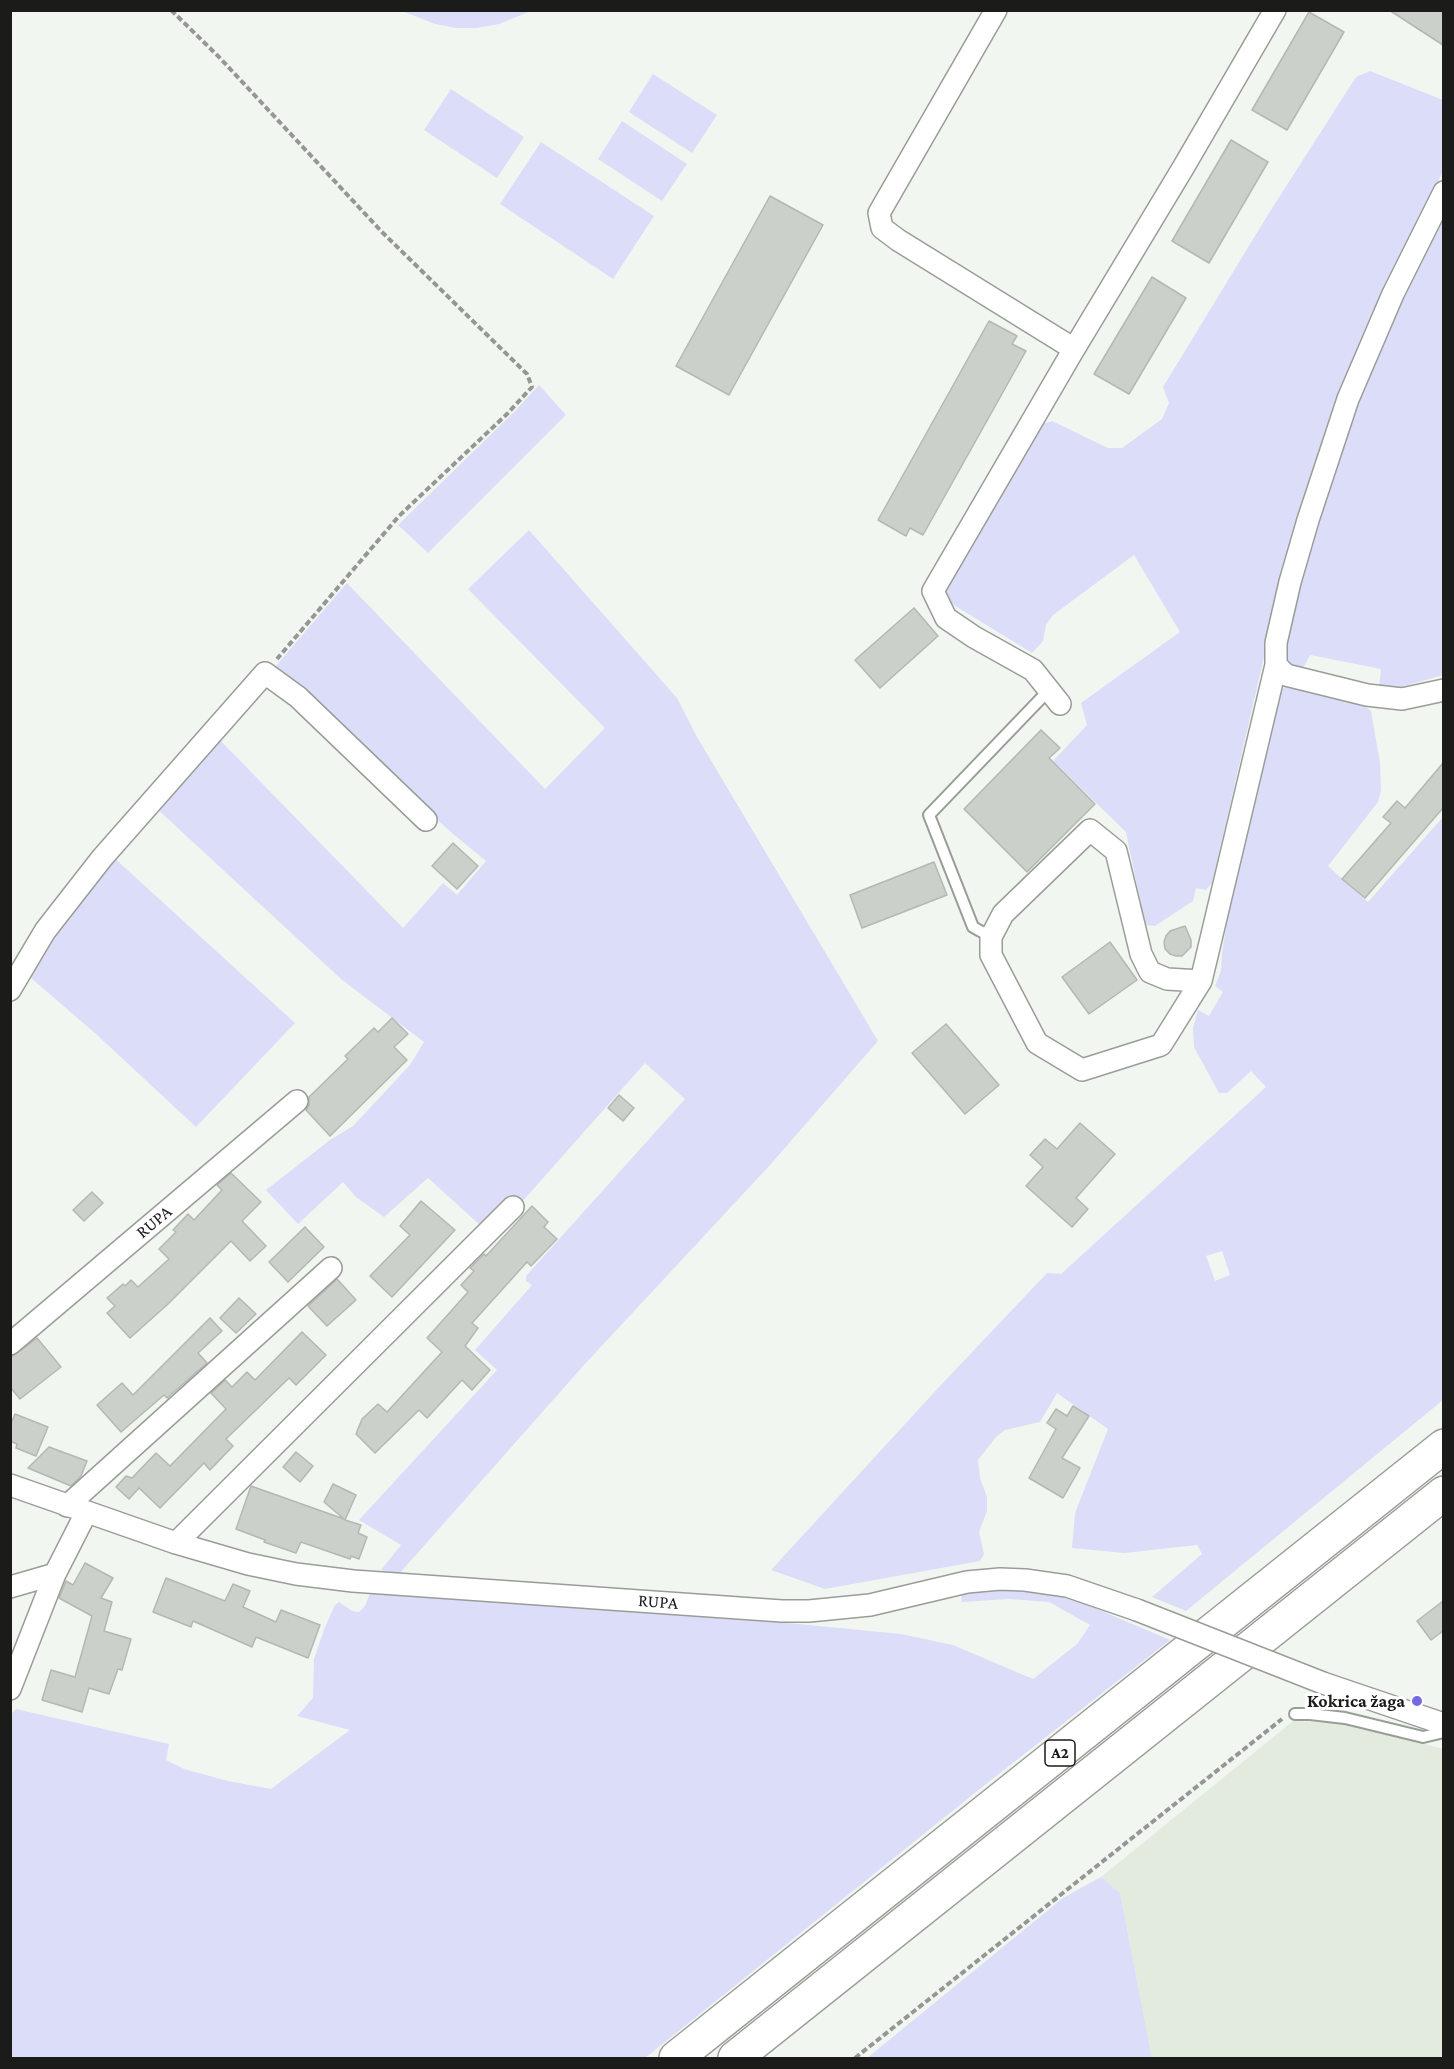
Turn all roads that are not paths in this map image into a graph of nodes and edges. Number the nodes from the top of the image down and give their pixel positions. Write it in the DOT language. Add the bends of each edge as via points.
graph roads {
  1 [pos="1275,10"];
  2 [pos="989,13"];
  3 [pos="1443,192"];
  4 [pos="1074,349"];
  5 [pos="1276,665"];
  6 [pos="1443,690"];
  7 [pos="1054,697"];
  8 [pos="426,820"];
  9 [pos="991,937"];
  10 [pos="1201,981"];
  11 [pos="10,990"];
  12 [pos="297,1101"];
  13 [pos="513,1207"];
  14 [pos="331,1268"];
  15 [pos="10,1344"];
  16 [pos="1443,1446"];
  17 [pos="10,1485"];
  18 [pos="1443,1493"];
  19 [pos="76,1510"];
  20 [pos="176,1543"];
  21 [pos="55,1574"];
  22 [pos="10,1587"];
  23 [pos="10,1689"];
  24 [pos="1295,1714"];
  25 [pos="1443,1724"];
  26 [pos="1443,1732"];
  27 [pos="676,2058"];
  28 [pos="735,2058"];
  1 -- 4 [label="street"];
  2 -- 4 [label="street" via="879,213 882,228"];
  3 -- 5 [label="street" via="1348,399 1290,582 1276,643"];
  4 -- 7 [label="street" via="933,591 946,618 1033,670"];
  5 -- 6 [label="street" via="1286,675 1367,695 1402,699"];
  5 -- 10 [label="street"];
  7 -- 9 [label="lane" via="928,815 974,927"];
  8 -- 11 [label="street" via="298,697 265,673 102,858 45,931"];
  9 -- 10 [label="street" via="991,955 1037,1043 1082,1070 1161,1045"];
  9 -- 10 [label="street" via="1003,914 1090,830 1116,851 1141,954 1150,972 1167,979"];
  12 -- 15 [label="street, RUPA"];
  13 -- 20 [label="street"];
  14 -- 19 [label="street"];
  16 -- 27 [label="highway, A2"];
  17 -- 19 [label="street, RUPA"];
  18 -- 28 [label="highway, A2"];
  19 -- 20 [label="street, RUPA"];
  19 -- 21 [label="street"];
  20 -- 25 [label="street, RUPA, bridge" via="248,1564 353,1581 782,1611 838,1610 967,1582 1000,1579 1067,1586"];
  21 -- 22 [label="street"];
  21 -- 23 [label="street"];
  24 -- 26 [label="lane" via="1346,1718 1423,1737"];
}
